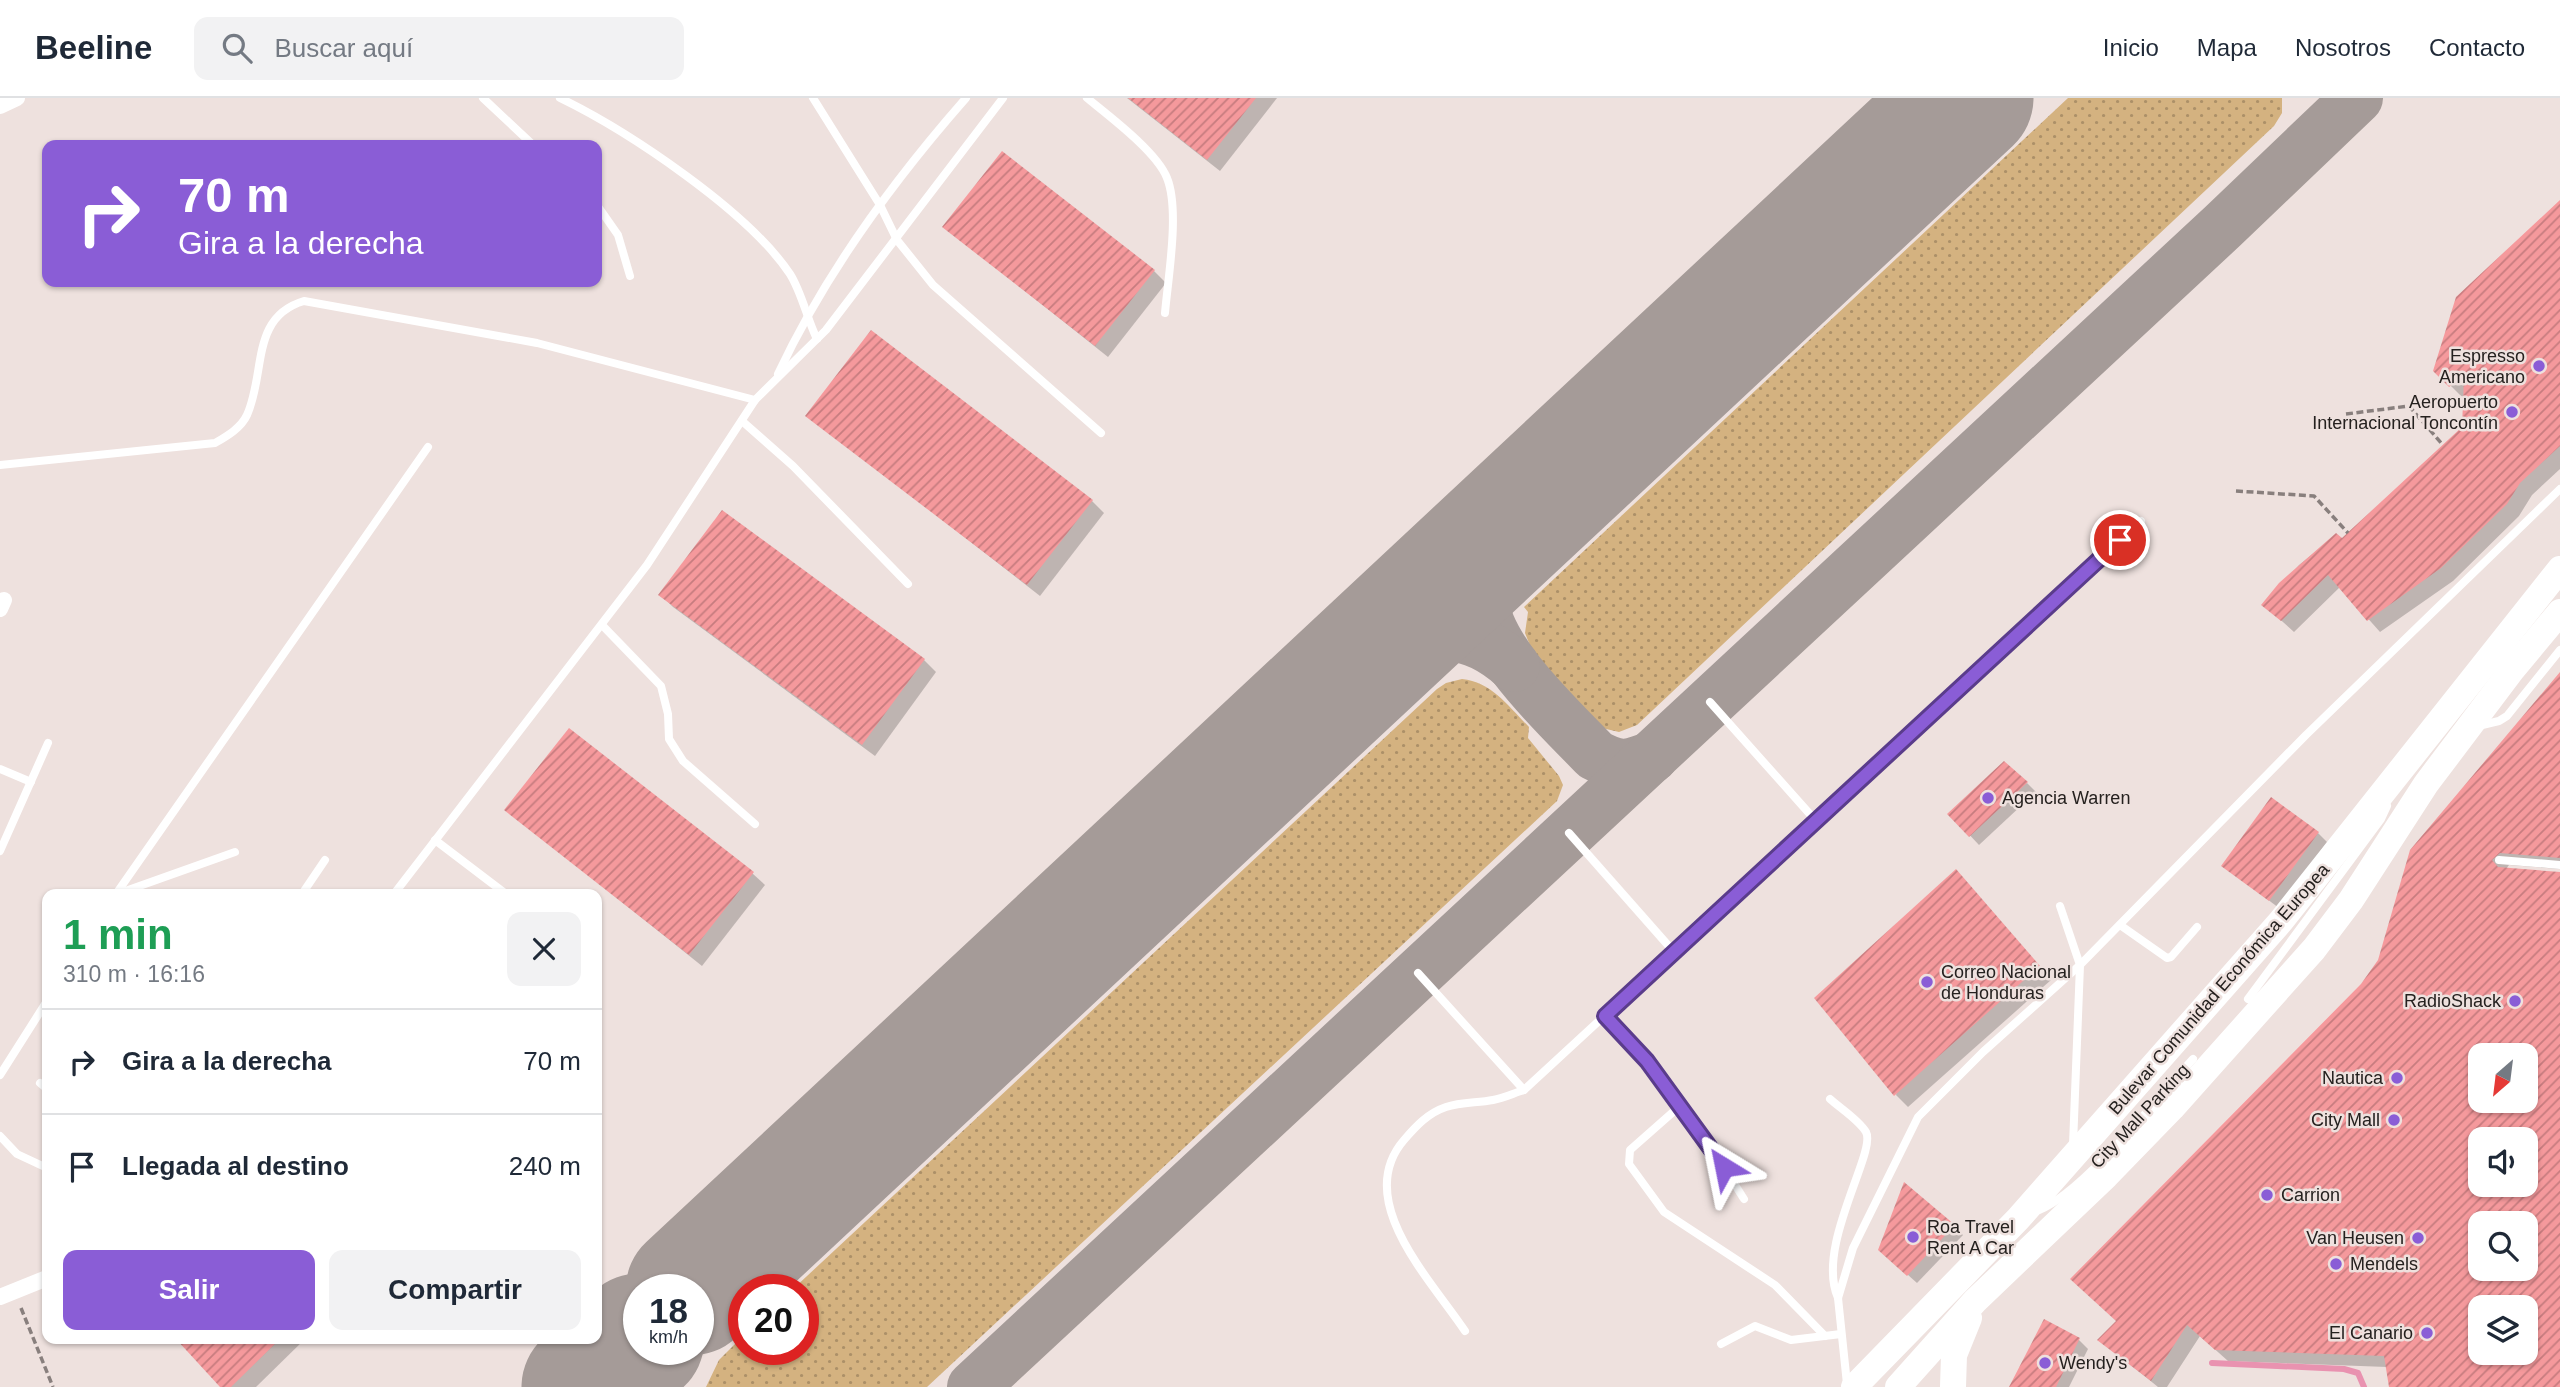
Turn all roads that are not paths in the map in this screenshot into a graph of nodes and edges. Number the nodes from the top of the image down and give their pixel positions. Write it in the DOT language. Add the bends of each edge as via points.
graph roads {
  1 [pos="17,98"];
  2 [pos="483,98"];
  3 [pos="560,98"];
  4 [pos="813,98"];
  5 [pos="966,98"];
  6 [pos="1003,98"];
  7 [pos="1087,98"];
  8 [pos="0,106"];
  9 [pos="528,140"];
  10 [pos="880,205"];
  11 [pos="602,212"];
  12 [pos="897,240"];
  13 [pos="630,276"];
  14 [pos="1165,313"];
  15 [pos="805,315"];
  16 [pos="817,339"];
  17 [pos="775,380"];
  18 [pos="755,400"];
  19 [pos="742,421"];
  20 [pos="1101,433"];
  21 [pos="428,447"];
  22 [pos="0,465"];
  23 [pos="2560,489"];
  24 [pos="2141,521"];
  25 [pos="2560,569"];
  26 [pos="908,584"];
  27 [pos="2560,612"];
  28 [pos="602,625"];
  29 [pos="2560,650"];
  30 [pos="1710,702"];
  31 [pos="2468,728"];
  32 [pos="48,743"];
  33 [pos="2405,764"];
  34 [pos="0,769"];
  35 [pos="31,782"];
  36 [pos="1816,821"];
  37 [pos="755,824"];
  38 [pos="1569,833"];
  39 [pos="435,840"];
  40 [pos="0,851"];
  41 [pos="235,852"];
  42 [pos="325,860"];
  43 [pos="2499,860"];
  44 [pos="2560,864"];
  45 [pos="120,889"];
  46 [pos="131,889"];
  47 [pos="305,889"];
  48 [pos="398,889"];
  49 [pos="499,889"];
  50 [pos="2060,906"];
  51 [pos="2120,925"];
  52 [pos="2197,927"];
  53 [pos="1674,952"];
  54 [pos="2080,965"];
  55 [pos="1418,973"];
  56 [pos="2248,999"];
  57 [pos="42,1010"];
  58 [pos="1605,1016"];
  59 [pos="2193,1059"];
  60 [pos="0,1075"];
  61 [pos="1524,1090"];
  62 [pos="1830,1099"];
  63 [pos="1681,1105"];
  64 [pos="0,1136"];
  65 [pos="2073,1157"];
  66 [pos="42,1166"];
  67 [pos="1744,1199"];
  68 [pos="2018,1219"];
  69 [pos="42,1280"];
  70 [pos="0,1297"];
  71 [pos="1838,1298"];
  72 [pos="1975,1301"];
  73 [pos="1465,1331"];
  74 [pos="1841,1334"];
  75 [pos="1825,1336"];
  76 [pos="1721,1344"];
  77 [pos="1848,1387"];
  78 [pos="1854,1387"];
  79 [pos="1898,1387"];
  80 [pos="1953,1387"];
  1 -- 8 [label="street"];
  2 -- 9 [label="lane"];
  3 -- 15 [label="lane" via="643,146 748,228 790,275"];
  4 -- 10 [label="lane"];
  5 -- 10 [label="lane"];
  6 -- 12 [label="lane"];
  7 -- 14 [label="lane" via="1134,136 1167,178 1173,222"];
  10 -- 12 [label="lane"];
  10 -- 15 [label="lane"];
  11 -- 13 [label="lane" via="618,235"];
  12 -- 16 [label="lane"];
  12 -- 20 [label="lane" via="933,285"];
  15 -- 16 [label="lane"];
  15 -- 17 [label="lane"];
  16 -- 17 [label="lane"];
  17 -- 18 [label="lane"];
  18 -- 19 [label="lane"];
  18 -- 22 [label="lane" via="537,343 304,301 285,307 273,321 260,354 247,415 234,432 215,443"];
  19 -- 26 [label="lane" via="793,466"];
  19 -- 28 [label="lane"];
  21 -- 45 [label="lane"];
  23 -- 51 [label="lane" via="2306,735"];
  24 -- 36 [label="lane"];
  25 -- 33 [label="main road, Bulevar Comunidad Económica Europea"];
  27 -- 31 [label="main road"];
  28 -- 37 [label="lane" via="661,686 669,739 683,761"];
  28 -- 39 [label="lane"];
  29 -- 31 [label="lane" via="2503,719"];
  30 -- 36 [label="lane"];
  31 -- 72 [label="main road" via="2351,900 2227,1050 2106,1176"];
  32 -- 35 [label="lane"];
  33 -- 56 [label="lane" via="2381,819"];
  33 -- 65 [label="main road, Bulevar Comunidad Económica Europea" via="2281,921"];
  34 -- 35 [label="lane"];
  35 -- 40 [label="lane"];
  36 -- 53 [label="lane"];
  38 -- 53 [label="lane"];
  39 -- 48 [label="lane"];
  39 -- 49 [label="lane"];
  41 -- 46 [label="lane"];
  42 -- 47 [label="lane"];
  43 -- 44 [label="lane"];
  50 -- 54 [label="lane"];
  51 -- 52 [label="lane" via="2167,958"];
  51 -- 54 [label="lane"];
  53 -- 58 [label="lane"];
  54 -- 65 [label="lane"];
  54 -- 71 [label="lane" via="1918,1117 1853,1248"];
  55 -- 61 [label="lane"];
  57 -- 60 [label="lane"];
  58 -- 61 [label="lane"];
  58 -- 63 [label="lane"];
  59 -- 68 [label="lane, City Mall Parking" via="2091,1170 2050,1206"];
  61 -- 73 [label="lane" via="1495,1100 1446,1107 1420,1121 1397,1148 1385,1172 1385,1193 1396,1228"];
  62 -- 71 [label="lane" via="1866,1132 1868,1146 1844,1207 1831,1265 1831,1282"];
  63 -- 67 [label="lane"];
  63 -- 75 [label="lane" via="1630,1150 1629,1164 1664,1212 1775,1285"];
  64 -- 66 [label="lane" via="17,1154"];
  65 -- 68 [label="main road, Bulevar Comunidad Económica Europea"];
  68 -- 78 [label="main road, Bulevar Comunidad Económica Europea"];
  69 -- 70 [label="street"];
  71 -- 74 [label="lane"];
  72 -- 79 [label="main road"];
  72 -- 80 [label="main road" via="1954,1355"];
  74 -- 75 [label="lane"];
  74 -- 77 [label="lane"];
  75 -- 76 [label="lane" via="1781,1338 1755,1326"];
}
